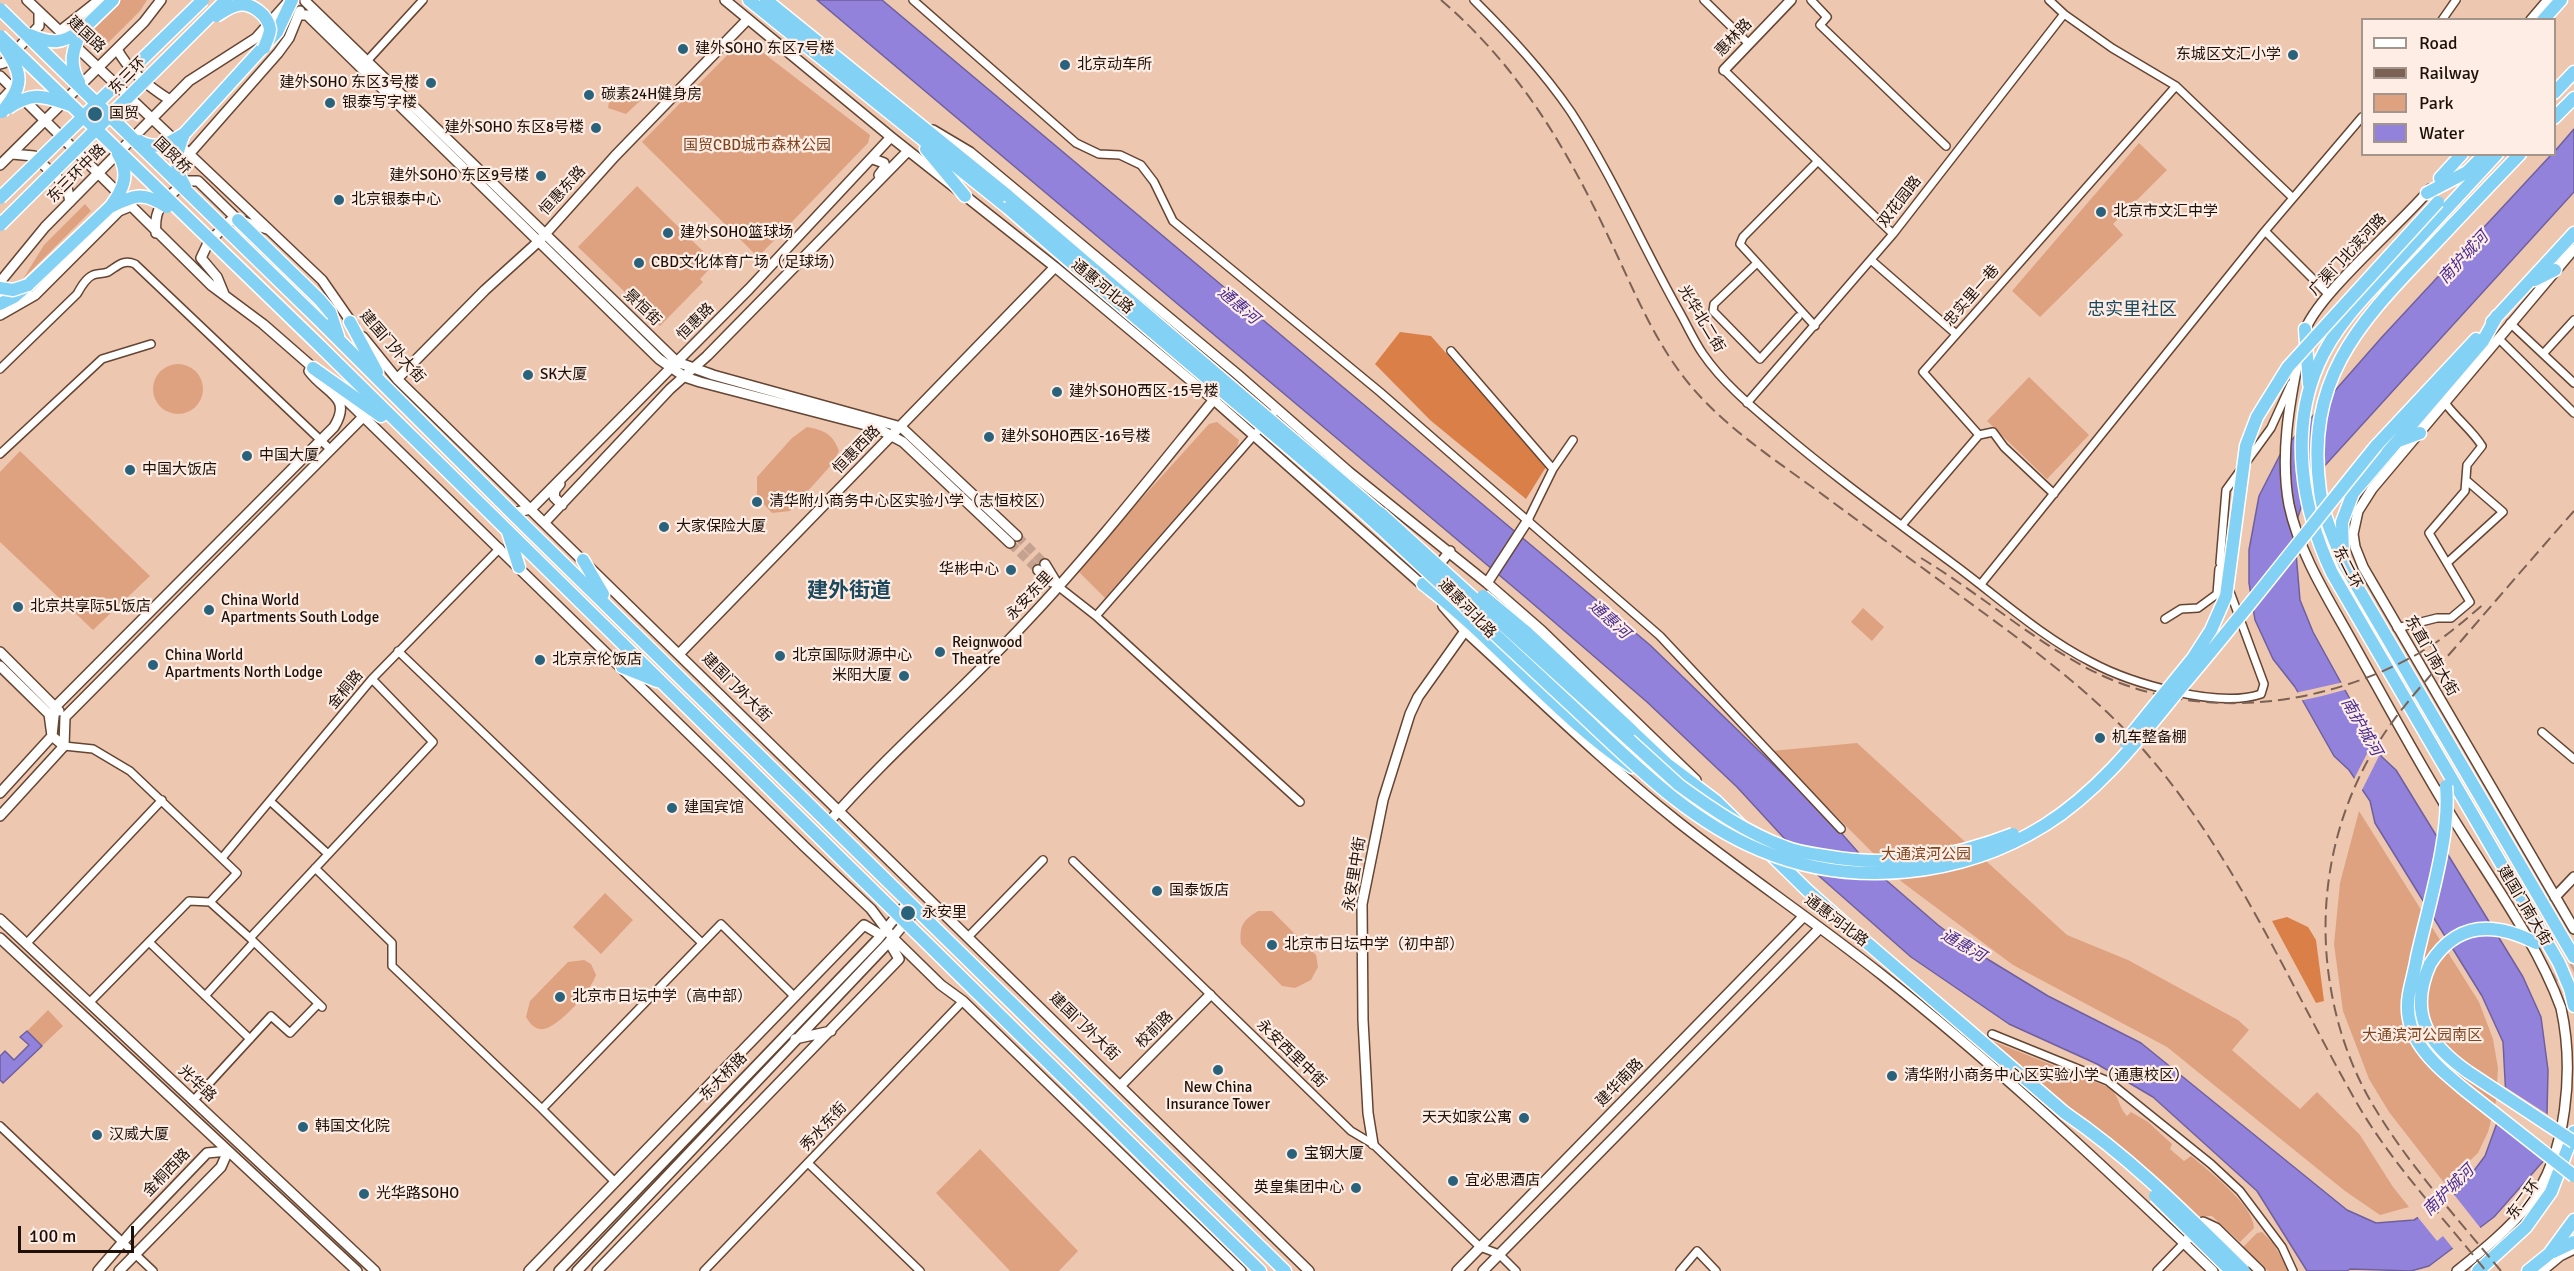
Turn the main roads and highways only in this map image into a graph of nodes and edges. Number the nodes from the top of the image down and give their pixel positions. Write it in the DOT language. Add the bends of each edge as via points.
graph roads {
  1 [pos="113,0"];
  2 [pos="225,0"];
  3 [pos="298,0"];
  4 [pos="739,0"];
  5 [pos="749,0"];
  6 [pos="768,0"];
  7 [pos="2561,0"];
  8 [pos="200,2"];
  9 [pos="0,9"];
  10 [pos="2545,18"];
  11 [pos="779,25"];
  12 [pos="195,30"];
  13 [pos="81,31"];
  14 [pos="25,33"];
  15 [pos="0,38"];
  16 [pos="264,48"];
  17 [pos="2574,70"];
  18 [pos="2556,84"];
  19 [pos="2556,91"];
  20 [pos="86,93"];
  21 [pos="2574,98"];
  22 [pos="74,106"];
  23 [pos="1,110"];
  24 [pos="2556,116"];
  25 [pos="908,127"];
  26 [pos="125,132"];
  27 [pos="184,134"];
  28 [pos="110,143"];
  29 [pos="2460,156"];
  30 [pos="2483,156"];
  31 [pos="2495,156"];
  32 [pos="2518,156"];
  33 [pos="2467,172"];
  34 [pos="2440,178"];
  35 [pos="2427,194"];
  36 [pos="965,196"];
  37 [pos="0,198"];
  38 [pos="193,198"];
  39 [pos="1008,202"];
  40 [pos="110,207"];
  41 [pos="238,220"];
  42 [pos="188,221"];
  43 [pos="2,224"];
  44 [pos="2574,233"];
  45 [pos="2555,270"];
  46 [pos="28,285"];
  47 [pos="2526,285"];
  48 [pos="0,288"];
  49 [pos="0,304"];
  50 [pos="2497,316"];
  51 [pos="350,322"];
  52 [pos="323,324"];
  53 [pos="2305,329"];
  54 [pos="339,340"];
  55 [pos="314,368"];
  56 [pos="384,384"];
  57 [pos="2310,391"];
  58 [pos="2420,433"];
  59 [pos="408,435"];
  60 [pos="2394,443"];
  61 [pos="1380,513"];
  62 [pos="508,531"];
  63 [pos="583,560"];
  64 [pos="2344,564"];
  65 [pos="519,567"];
  66 [pos="1423,584"];
  67 [pos="613,611"];
  68 [pos="622,667"];
  69 [pos="663,684"];
  70 [pos="2427,736"];
  71 [pos="1656,784"];
  72 [pos="2574,957"];
  73 [pos="2559,963"];
  74 [pos="2574,1006"];
  75 [pos="2065,1113"];
  76 [pos="2574,1132"];
  77 [pos="2574,1142"];
  78 [pos="2574,1176"];
  79 [pos="2574,1220"];
  80 [pos="2574,1242"];
  81 [pos="2549,1254"];
  82 [pos="1260,1271"];
  83 [pos="1285,1271"];
  84 [pos="2231,1271"];
  85 [pos="2244,1271"];
  86 [pos="2478,1271"];
  87 [pos="2528,1271"];
  1 -- 13 [label="highway"];
  2 -- 12 [label="highway, 东三环, bridge"];
  3 -- 16 [label="highway"];
  4 -- 11 [label="highway"];
  5 -- 11 [label="highway, 通惠河北路"];
  6 -- 39 [label="highway, 通惠河北路"];
  7 -- 10 [label="highway"];
  8 -- 37 [label="highway, 东三环, bridge"];
  9 -- 14 [label="highway, 国贸桥, bridge"];
  11 -- 25 [label="highway, 通惠河北路"];
  12 -- 16 [label="highway, bridge" via="233,6 248,5 257,9 270,28"];
  12 -- 43 [label="highway, 东三环, bridge"];
  13 -- 14 [label="highway, bridge" via="60,43"];
  13 -- 20 [label="highway, bridge" via="71,64"];
  14 -- 20 [label="highway, 国贸桥, bridge"];
  15 -- 22 [label="highway, bridge"];
  15 -- 23 [label="highway, bridge" via="18,67 20,85"];
  16 -- 27 [label="highway"];
  17 -- 18 [label="highway"];
  17 -- 19 [label="highway"];
  20 -- 26 [label="highway, 国贸桥, bridge"];
  21 -- 24 [label="highway"];
  22 -- 23 [label="highway, bridge" via="30,96"];
  22 -- 28 [label="highway, bridge"];
  25 -- 36 [label="highway"];
  25 -- 39 [label="highway, 通惠河北路"];
  26 -- 27 [label="highway, bridge" via="152,147 164,146"];
  26 -- 38 [label="highway, 国贸桥, bridge"];
  27 -- 38 [label="highway, bridge" via="176,164"];
  28 -- 40 [label="highway, bridge" via="120,158 126,181"];
  28 -- 42 [label="highway, bridge"];
  29 -- 34 [label="highway"];
  30 -- 33 [label="highway"];
  31 -- 57 [label="highway, 东二环" via="2346,319 2330,342"];
  32 -- 64 [label="highway, 东二环" via="2368,315 2336,366 2319,424 2318,455 2320,492"];
  33 -- 35 [label="highway"];
  33 -- 61 [label="highway, bridge" via="2288,367 2257,417 2246,446 2226,596 2193,658 2083,788 2034,824 1967,850 1895,862 1849,860 1785,848 1730,820 1657,766"];
  38 -- 52 [label="highway, 国贸桥, bridge"];
  39 -- 61 [label="highway, 通惠河北路, bridge"];
  39 -- 71 [label="highway, 通惠河北路, bridge" via="1378,526"];
  40 -- 42 [label="highway, bridge" via="133,197 149,196"];
  40 -- 46 [label="highway"];
  41 -- 54 [label="highway" via="320,300 330,312"];
  42 -- 59 [label="highway, bridge"];
  44 -- 47 [label="highway"];
  45 -- 47 [label="highway"];
  46 -- 48 [label="highway, bridge" via="13,290"];
  46 -- 49 [label="highway"];
  47 -- 50 [label="highway"];
  50 -- 60 [label="highway" via="2462,367"];
  50 -- 71 [label="highway, bridge" via="2376,446 2194,673 2106,775 2070,808 2016,841 1936,868 1872,873 1837,870 1773,855 1729,836"];
  51 -- 56 [label="highway"];
  52 -- 54 [label="highway, 建国门外大街"];
  53 -- 57 [label="highway"];
  54 -- 56 [label="highway, 建国门外大街"];
  55 -- 59 [label="highway"];
  56 -- 67 [label="highway, 建国门外大街"];
  57 -- 70 [label="highway, 东二环" via="2302,460 2306,503 2318,544"];
  58 -- 60 [label="highway"];
  59 -- 62 [label="highway"];
  60 -- 64 [label="highway" via="2346,508 2342,522"];
  61 -- 75 [label="highway, 通惠河北路, bridge" via="1525,631 1667,764 1716,801 1807,890"];
  62 -- 65 [label="highway"];
  62 -- 69 [label="highway"];
  63 -- 67 [label="highway"];
  64 -- 72 [label="highway, 东二环"];
  66 -- 71 [label="highway, bridge" via="1460,612 1603,748"];
  67 -- 83 [label="highway, 建国门外大街"];
  68 -- 69 [label="highway"];
  69 -- 82 [label="highway"];
  70 -- 73 [label="highway, 东二环"];
  70 -- 78 [label="highway, bridge" via="2446,786 2445,830 2408,995 2409,1025 2423,1051 2465,1090"];
  73 -- 74 [label="highway, 东二环"];
  73 -- 77 [label="highway, bridge" via="2516,932 2472,930 2446,943 2430,964 2420,992 2420,1009 2424,1024 2441,1050"];
  75 -- 84 [label="highway, bridge"];
  75 -- 85 [label="highway, bridge" via="2149,1179"];
  76 -- 86 [label="highway, 东二环" via="2550,1192 2526,1227"];
  79 -- 81 [label="highway"];
  80 -- 81 [label="highway"];
  81 -- 87 [label="highway"];
}
